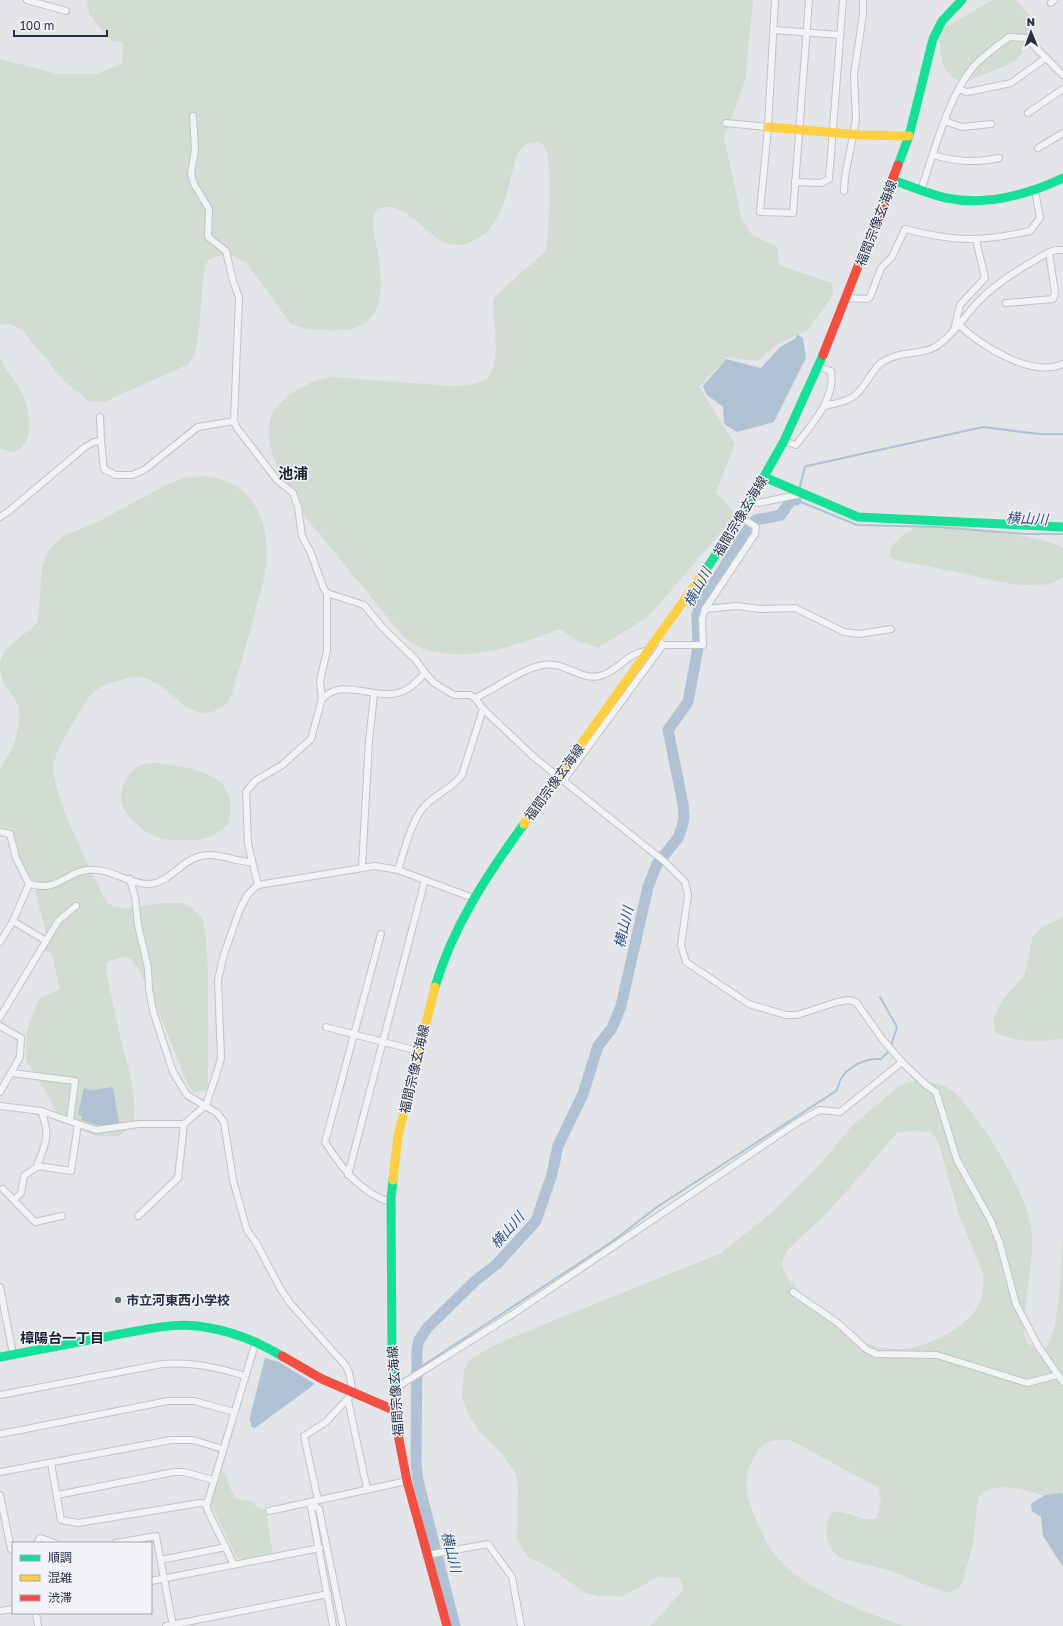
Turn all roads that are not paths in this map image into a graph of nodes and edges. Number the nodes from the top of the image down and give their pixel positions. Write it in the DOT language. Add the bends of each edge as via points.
graph roads {
  1 [pos="27,0"];
  2 [pos="775,0"];
  3 [pos="809,0"];
  4 [pos="843,0"];
  5 [pos="863,0"];
  6 [pos="962,0"];
  7 [pos="66,11"];
  8 [pos="774,30"];
  9 [pos="808,32"];
  10 [pos="840,35"];
  11 [pos="1046,58"];
  12 [pos="1063,75"];
  13 [pos="958,89"];
  14 [pos="1063,89"];
  15 [pos="1028,113"];
  16 [pos="193,116"];
  17 [pos="945,121"];
  18 [pos="726,123"];
  19 [pos="991,124"];
  20 [pos="768,127"];
  21 [pos="799,130"];
  22 [pos="832,132"];
  23 [pos="1063,133"];
  24 [pos="854,134"];
  25 [pos="909,136"];
  26 [pos="1038,148"];
  27 [pos="933,155"];
  28 [pos="999,158"];
  29 [pos="1063,178"];
  30 [pos="893,180"];
  31 [pos="795,182"];
  32 [pos="921,190"];
  33 [pos="1035,190"];
  34 [pos="844,191"];
  35 [pos="976,240"];
  36 [pos="1063,250"];
  37 [pos="1049,252"];
  38 [pos="847,298"];
  39 [pos="1006,303"];
  40 [pos="959,325"];
  41 [pos="954,330"];
  42 [pos="1063,364"];
  43 [pos="819,367"];
  44 [pos="825,406"];
  45 [pos="100,417"];
  46 [pos="234,421"];
  47 [pos="101,441"];
  48 [pos="784,441"];
  49 [pos="764,477"];
  50 [pos="801,494"];
  51 [pos="750,501"];
  52 [pos="0,516"];
  53 [pos="741,517"];
  54 [pos="1063,527"];
  55 [pos="327,593"];
  56 [pos="705,609"];
  57 [pos="891,629"];
  58 [pos="660,642"];
  59 [pos="649,651"];
  60 [pos="425,673"];
  61 [pos="374,694"];
  62 [pos="475,698"];
  63 [pos="322,699"];
  64 [pos="483,709"];
  65 [pos="561,779"];
  66 [pos="0,832"];
  67 [pos="252,862"];
  68 [pos="362,867"];
  69 [pos="398,870"];
  70 [pos="130,879"];
  71 [pos="426,880"];
  72 [pos="29,884"];
  73 [pos="258,885"];
  74 [pos="473,898"];
  75 [pos="76,906"];
  76 [pos="13,920"];
  77 [pos="381,934"];
  78 [pos="46,941"];
  79 [pos="0,942"];
  80 [pos="0,1017"];
  81 [pos="0,1026"];
  82 [pos="326,1026"];
  83 [pos="354,1034"];
  84 [pos="383,1041"];
  85 [pos="418,1051"];
  86 [pos="902,1062"];
  87 [pos="12,1073"];
  88 [pos="0,1092"];
  89 [pos="0,1106"];
  90 [pos="206,1106"];
  91 [pos="41,1111"];
  92 [pos="70,1120"];
  93 [pos="78,1124"];
  94 [pos="184,1124"];
  95 [pos="38,1166"];
  96 [pos="348,1175"];
  97 [pos="3,1189"];
  98 [pos="14,1200"];
  99 [pos="391,1202"];
  100 [pos="62,1216"];
  101 [pos="138,1216"];
  102 [pos="0,1287"];
  103 [pos="793,1292"];
  104 [pos="256,1341"];
  105 [pos="13,1354"];
  106 [pos="0,1357"];
  107 [pos="1058,1375"];
  108 [pos="245,1376"];
  109 [pos="1063,1382"];
  110 [pos="394,1389"];
  111 [pos="0,1395"];
  112 [pos="351,1396"];
  113 [pos="396,1411"];
  114 [pos="234,1412"];
  115 [pos="0,1434"];
  116 [pos="223,1449"];
  117 [pos="51,1463"];
  118 [pos="0,1472"];
  119 [pos="213,1480"];
  120 [pos="407,1481"];
  121 [pos="367,1489"];
  122 [pos="0,1495"];
  123 [pos="58,1495"];
  124 [pos="318,1500"];
  125 [pos="310,1502"];
  126 [pos="207,1504"];
  127 [pos="269,1510"];
  128 [pos="38,1542"];
  129 [pos="52,1542"];
  130 [pos="122,1542"];
  131 [pos="226,1548"];
  132 [pos="320,1548"];
  133 [pos="12,1550"];
  134 [pos="427,1555"];
  135 [pos="161,1560"];
  136 [pos="234,1565"];
  137 [pos="164,1579"];
  138 [pos="152,1581"];
  139 [pos="328,1594"];
  140 [pos="12,1609"];
  141 [pos="0,1611"];
  142 [pos="36,1614"];
  143 [pos="38,1626"];
  144 [pos="170,1626"];
  145 [pos="334,1626"];
  146 [pos="343,1626"];
  147 [pos="447,1626"];
  148 [pos="521,1626"];
  1 -- 7 [label="street"];
  2 -- 8 [label="street"];
  3 -- 9 [label="street"];
  4 -- 10 [label="street"];
  5 -- 24 [label="street" via="854,75"];
  6 -- 25 [label="main road, 福間宗像玄海線" via="942,21 933,39"];
  8 -- 9 [label="street"];
  8 -- 20 [label="street"];
  9 -- 10 [label="street"];
  9 -- 21 [label="street"];
  10 -- 22 [label="street"];
  11 -- 12 [label="street"];
  11 -- 13 [label="street" via="1012,83 966,92"];
  11 -- 13 [label="street" via="1026,38 1009,36 978,62"];
  13 -- 17 [label="street"];
  14 -- 15 [label="street"];
  16 -- 46 [label="street" via="195,149 191,167 192,178 208,208 208,237 226,251 239,297"];
  17 -- 19 [label="street" via="962,127"];
  17 -- 27 [label="street"];
  18 -- 20 [label="street"];
  20 -- 21 [label="main road"];
  20 -- 31 [label="street" via="760,212 793,213"];
  21 -- 22 [label="main road"];
  21 -- 31 [label="street"];
  22 -- 24 [label="main road"];
  22 -- 31 [label="street" via="829,179 821,183"];
  23 -- 26 [label="street"];
  24 -- 25 [label="main road"];
  24 -- 34 [label="street"];
  25 -- 30 [label="main road, 福間宗像玄海線"];
  27 -- 28 [label="street" via="955,161 977,162"];
  27 -- 32 [label="street"];
  29 -- 33 [label="main road"];
  30 -- 32 [label="main road"];
  30 -- 38 [label="main road, 福間宗像玄海線"];
  32 -- 33 [label="main road" via="946,198 970,200 992,199"];
  33 -- 35 [label="street" via="1040,218 1030,231"];
  35 -- 38 [label="street" via="940,237 905,229 892,256 881,268 870,297"];
  35 -- 41 [label="street" via="985,278 960,305"];
  36 -- 37 [label="street"];
  37 -- 39 [label="street" via="1054,299"];
  37 -- 40 [label="street" via="992,290"];
  38 -- 43 [label="main road, 福間宗像玄海線"];
  40 -- 41 [label="street"];
  40 -- 42 [label="street" via="973,338 1007,359 1046,368"];
  41 -- 44 [label="street" via="937,346 925,351 907,353 881,363 854,396"];
  43 -- 44 [label="street" via="831,371 832,376"];
  43 -- 48 [label="main road, 福間宗像玄海線"];
  44 -- 48 [label="street" via="796,445"];
  45 -- 47 [label="street"];
  46 -- 47 [label="street" via="198,428 144,470 132,475 115,475 104,469"];
  46 -- 55 [label="street" via="236,428 269,471 293,494 298,506 302,536 313,558 320,583"];
  47 -- 52 [label="street" via="85,447"];
  48 -- 49 [label="main road, 福間宗像玄海線"];
  49 -- 50 [label="main road"];
  49 -- 51 [label="main road, 福間宗像玄海線"];
  50 -- 51 [label="street" via="759,504"];
  50 -- 54 [label="main road" via="858,517"];
  51 -- 53 [label="main road, 福間宗像玄海線"];
  53 -- 56 [label="street" via="756,527 755,534"];
  53 -- 58 [label="main road, 福間宗像玄海線"];
  55 -- 60 [label="street" via="364,605"];
  55 -- 63 [label="street" via="327,650 320,681"];
  56 -- 57 [label="street" via="738,606 760,609 795,608 844,632 859,634"];
  56 -- 58 [label="street" via="702,619 704,645"];
  58 -- 59 [label="main road, 福間宗像玄海線"];
  58 -- 65 [label="street"];
  59 -- 62 [label="street" via="641,651 599,676 590,677 555,665 538,666"];
  59 -- 65 [label="main road, 福間宗像玄海線"];
  60 -- 61 [label="street" via="409,689"];
  60 -- 62 [label="street" via="448,692"];
  61 -- 63 [label="street" via="344,689 332,691"];
  61 -- 68 [label="street"];
  62 -- 64 [label="street"];
  63 -- 67 [label="street" via="311,739 282,765 254,781 246,792 248,844"];
  64 -- 65 [label="street"];
  64 -- 69 [label="street" via="462,775 456,784 424,806 408,840"];
  65 -- 74 [label="main road, 福間宗像玄海線"];
  65 -- 86 [label="street" via="685,882 688,895 681,945 686,962 749,1004 786,1015 797,1015 837,1002 856,1002"];
  66 -- 72 [label="street" via="10,834 16,858"];
  67 -- 70 [label="street" via="239,862 217,854 202,855 185,862 162,881 147,884"];
  67 -- 73 [label="street"];
  68 -- 69 [label="street" via="375,866"];
  68 -- 73 [label="street"];
  69 -- 71 [label="street"];
  70 -- 72 [label="street" via="103,870 86,870 57,884"];
  70 -- 90 [label="street" via="148,968 149,990 173,1072 187,1095"];
  71 -- 74 [label="street"];
  71 -- 84 [label="street"];
  72 -- 76 [label="street"];
  73 -- 90 [label="street" via="248,894 240,909 224,954 217,990 220,1058"];
  74 -- 85 [label="main road, 福間宗像玄海線" via="455,933 439,974"];
  75 -- 78 [label="street" via="58,921"];
  76 -- 78 [label="street"];
  76 -- 79 [label="street"];
  77 -- 83 [label="street"];
  78 -- 80 [label="street"];
  81 -- 87 [label="street" via="21,1038 20,1057"];
  82 -- 83 [label="street"];
  83 -- 84 [label="street"];
  83 -- 96 [label="street" via="325,1142"];
  84 -- 85 [label="street"];
  84 -- 96 [label="street"];
  85 -- 99 [label="main road, 福間宗像玄海線" via="398,1136"];
  86 -- 107 [label="street" via="936,1092 957,1160 991,1221 1000,1244 1016,1304 1038,1346"];
  86 -- 110 [label="street" via="840,1112 820,1110 798,1122 513,1314"];
  87 -- 88 [label="street"];
  87 -- 92 [label="street" via="75,1081"];
  89 -- 91 [label="street"];
  90 -- 94 [label="street"];
  90 -- 112 [label="street" via="221,1117 226,1127 233,1180 247,1230 290,1303 346,1366"];
  91 -- 92 [label="street"];
  91 -- 95 [label="street" via="47,1136"];
  92 -- 93 [label="street"];
  93 -- 94 [label="street" via="103,1130 139,1124"];
  93 -- 95 [label="street" via="71,1170"];
  94 -- 101 [label="street" via="178,1178"];
  95 -- 98 [label="street" via="24,1176 21,1193"];
  96 -- 99 [label="street" via="381,1200"];
  97 -- 98 [label="street"];
  98 -- 100 [label="street" via="34,1222"];
  99 -- 110 [label="main road, 福間宗像玄海線"];
  102 -- 105 [label="street"];
  103 -- 107 [label="street" via="838,1323 866,1349 876,1354 937,1355 953,1358 1000,1376 1027,1383"];
  104 -- 105 [label="main road" via="220,1329 175,1326"];
  104 -- 108 [label="street"];
  104 -- 112 [label="main road"];
  105 -- 106 [label="main road"];
  107 -- 109 [label="street"];
  108 -- 111 [label="street" via="203,1364 162,1364"];
  108 -- 114 [label="street"];
  110 -- 113 [label="main road, 福間宗像玄海線"];
  112 -- 113 [label="main road"];
  112 -- 121 [label="street"];
  112 -- 124 [label="street" via="326,1422 304,1436"];
  113 -- 120 [label="main road, 福間宗像玄海線"];
  114 -- 115 [label="street" via="194,1401 168,1401"];
  114 -- 116 [label="street"];
  116 -- 117 [label="street" via="193,1440 171,1440"];
  116 -- 119 [label="street"];
  117 -- 118 [label="street"];
  117 -- 123 [label="street"];
  119 -- 123 [label="street" via="184,1472 174,1472"];
  119 -- 126 [label="street"];
  120 -- 121 [label="street"];
  120 -- 134 [label="main road, 福間宗像玄海線"];
  121 -- 124 [label="street"];
  122 -- 133 [label="street"];
  123 -- 126 [label="street" via="61,1520 78,1523 200,1503"];
  124 -- 125 [label="street"];
  125 -- 127 [label="street"];
  125 -- 132 [label="street"];
  125 -- 146 [label="street" via="319,1509"];
  126 -- 131 [label="street"];
  128 -- 129 [label="street" via="40,1538"];
  130 -- 135 [label="street" via="156,1536"];
  131 -- 135 [label="street"];
  131 -- 136 [label="street"];
  132 -- 136 [label="street"];
  132 -- 139 [label="street"];
  134 -- 147 [label="main road, 福間宗像玄海線"];
  134 -- 148 [label="street" via="488,1544 512,1577"];
  135 -- 137 [label="street"];
  136 -- 137 [label="street"];
  137 -- 138 [label="street"];
  137 -- 144 [label="street"];
  139 -- 144 [label="street"];
  139 -- 145 [label="street"];
  140 -- 141 [label="street"];
  142 -- 143 [label="street"];
}
